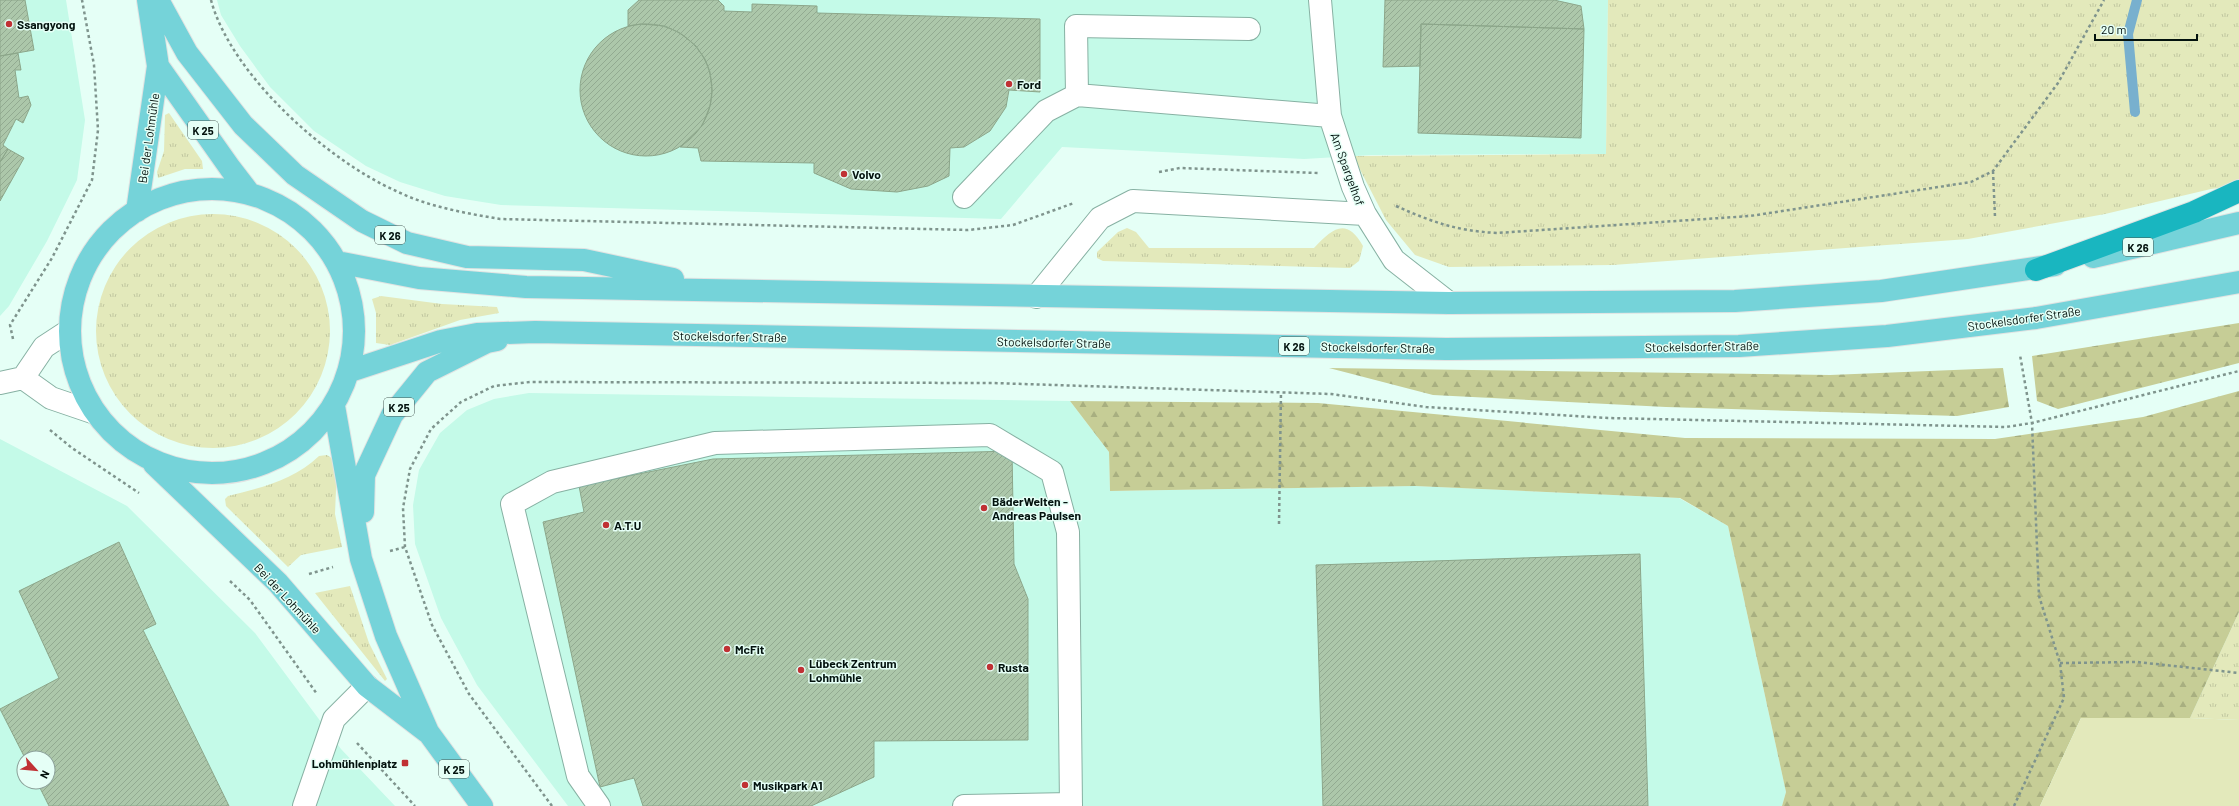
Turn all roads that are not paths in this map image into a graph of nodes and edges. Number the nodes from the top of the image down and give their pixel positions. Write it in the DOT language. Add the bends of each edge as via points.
graph roads {
  1 [pos="148,0"];
  2 [pos="158,0"];
  3 [pos="1320,0"];
  4 [pos="1249,28"];
  5 [pos="158,66"];
  6 [pos="1077,95"];
  7 [pos="1331,122"];
  8 [pos="2239,192"];
  9 [pos="250,194"];
  10 [pos="964,197"];
  11 [pos="137,210"];
  12 [pos="1365,214"];
  13 [pos="2239,223"];
  14 [pos="337,262"];
  15 [pos="2036,270"];
  16 [pos="2239,282"];
  17 [pos="721,290"];
  18 [pos="1036,297"];
  19 [pos="1449,304"];
  20 [pos="70,330"];
  21 [pos="535,332"];
  22 [pos="350,371"];
  23 [pos="23,378"];
  24 [pos="0,383"];
  25 [pos="334,406"];
  26 [pos="95,413"];
  27 [pos="151,460"];
  28 [pos="361,559"];
  29 [pos="367,686"];
  30 [pos="428,732"];
  31 [pos="1071,805"];
  32 [pos="304,806"];
  33 [pos="482,806"];
  34 [pos="599,806"];
  35 [pos="964,806"];
  1 -- 5 [label="main road, Bei der Lohmühle / K 25"];
  2 -- 17 [label="main road, K 26" via="187,53 243,125 295,175 362,221 407,243 467,257 584,260"];
  3 -- 7 [label="street, Am Spargelhof"];
  4 -- 6 [label="street" via="1076,26"];
  5 -- 9 [label="main road, Bei der Lohmühle / K 25"];
  5 -- 11 [label="main road, Bei der Lohmühle / K 25"];
  6 -- 7 [label="street"];
  6 -- 10 [label="street" via="1046,111"];
  7 -- 12 [label="street, Am Spargelhof"];
  8 -- 15 [label="highway" via="2194,212"];
  9 -- 11 [label="main road" via="207,189 182,192"];
  9 -- 14 [label="main road" via="284,208 307,225 324,242"];
  11 -- 20 [label="main road" via="104,239 84,270 75,294"];
  12 -- 18 [label="street" via="1133,201 1100,218"];
  12 -- 19 [label="street, Am Spargelhof" via="1394,260"];
  13 -- 15 [label="main road, K 26"];
  14 -- 17 [label="main road, K 26" via="419,278 526,287"];
  14 -- 22 [label="main road" via="350,294 355,323"];
  15 -- 19 [label="main road, K 26" via="1881,291 1735,301"];
  16 -- 21 [label="main road, Stockelsdorfer Straße / K 26" via="2036,318 1887,336 1740,346 1446,349"];
  17 -- 18 [label="main road, K 26"];
  18 -- 19 [label="main road, K 26"];
  20 -- 23 [label="street" via="44,347"];
  20 -- 26 [label="main road" via="74,366 82,391"];
  21 -- 22 [label="main road, Stockelsdorfer Straße / K 26" via="478,334 441,341"];
  21 -- 28 [label="main road, K 25" via="487,342 427,372 392,415 364,475"];
  22 -- 25 [label="main road" via="344,389"];
  23 -- 24 [label="street"];
  23 -- 26 [label="street" via="51,398"];
  25 -- 27 [label="main road" via="318,427 298,446 256,467 209,474 179,470"];
  25 -- 28 [label="main road, Bei der Lohmühle / K 25"];
  26 -- 27 [label="main road" via="112,433"];
  27 -- 29 [label="main road, Bei der Lohmühle / K 25" via="278,583"];
  28 -- 30 [label="main road, Bei der Lohmühle / K 25" via="386,636"];
  29 -- 30 [label="main road, Bei der Lohmühle / K 25"];
  29 -- 32 [label="street" via="334,719"];
  30 -- 33 [label="main road, Bei der Lohmühle / K 25"];
  31 -- 34 [label="street" via="1068,532 1052,472 990,435 715,443 552,482 512,504 578,776"];
  31 -- 35 [label="street"];
}
